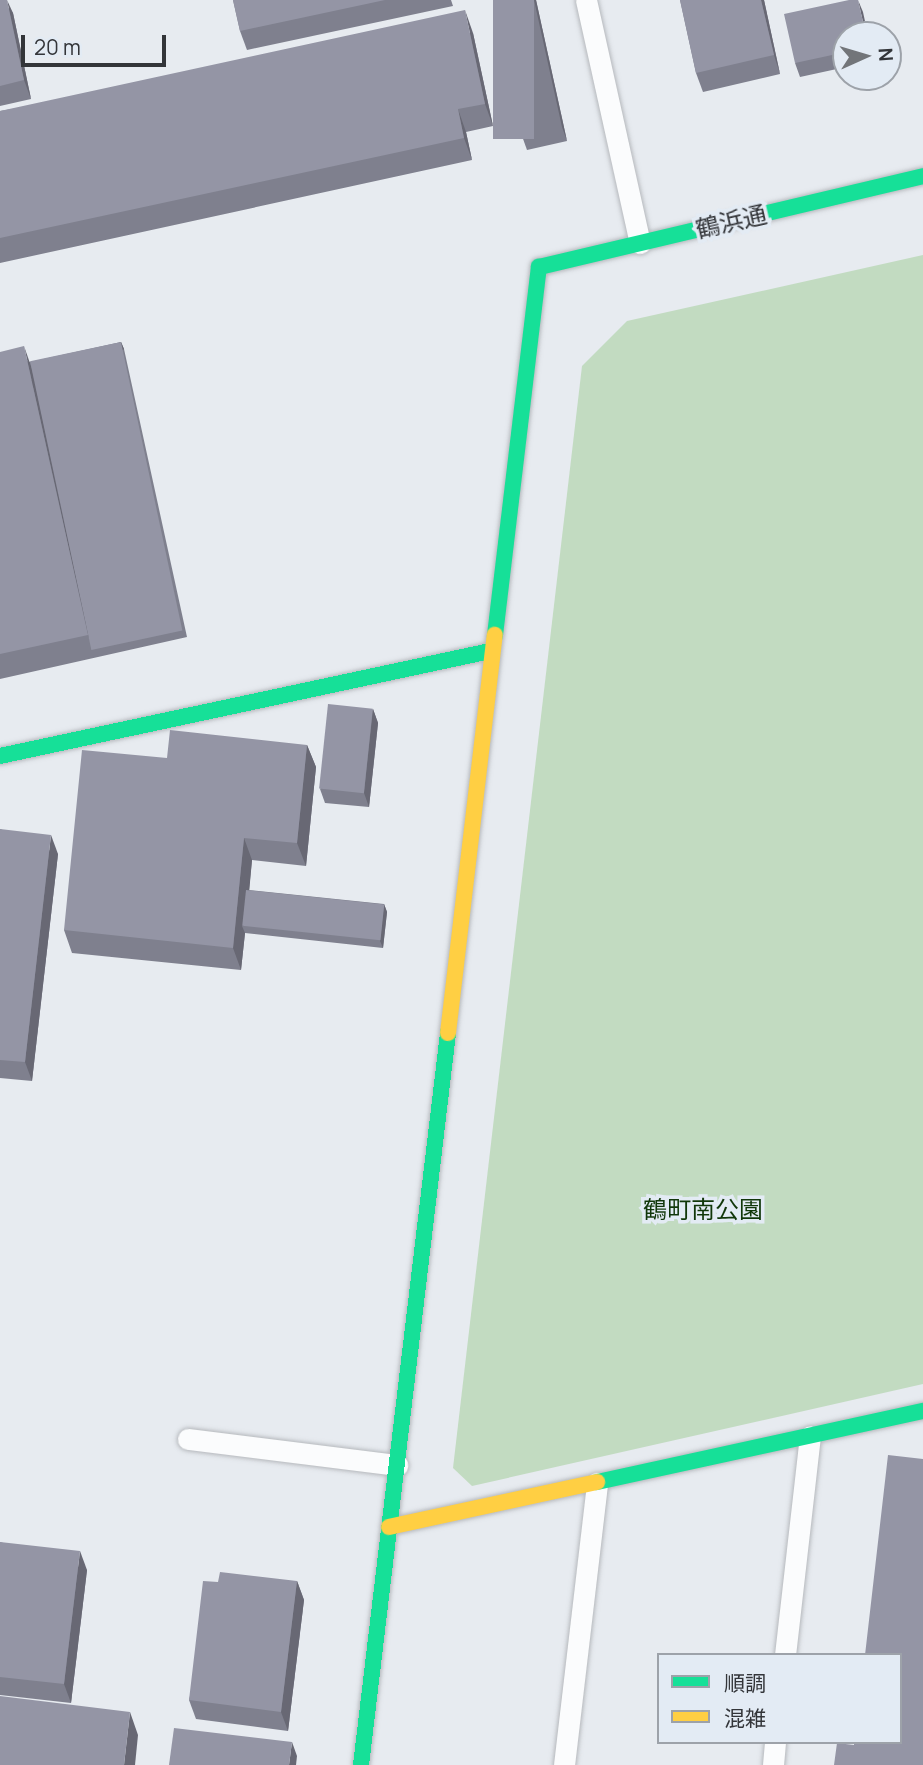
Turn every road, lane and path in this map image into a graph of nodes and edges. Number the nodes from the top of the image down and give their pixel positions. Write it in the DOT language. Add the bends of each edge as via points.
graph roads {
  1 [pos="586,0"];
  2 [pos="923,176"];
  3 [pos="640,243"];
  4 [pos="490,651"];
  5 [pos="0,756"];
  6 [pos="923,1411"];
  7 [pos="810,1436"];
  8 [pos="188,1439"];
  9 [pos="397,1465"];
  10 [pos="597,1483"];
  11 [pos="389,1527"];
  12 [pos="785,1653"];
  13 [pos="775,1744"];
  14 [pos="361,1765"];
  15 [pos="564,1765"];
  16 [pos="773,1765"];
  1 -- 3 [label="lane"];
  2 -- 3 [label="street, 鶴浜通"];
  3 -- 4 [label="street, 鶴浜通" via="538,267"];
  4 -- 5 [label="street"];
  4 -- 9 [label="street"];
  6 -- 7 [label="street"];
  7 -- 10 [label="street"];
  7 -- 12 [label="lane"];
  8 -- 9 [label="lane"];
  9 -- 11 [label="street"];
  10 -- 11 [label="street"];
  10 -- 15 [label="lane"];
  11 -- 14 [label="street"];
  13 -- 16 [label="lane"];
}
